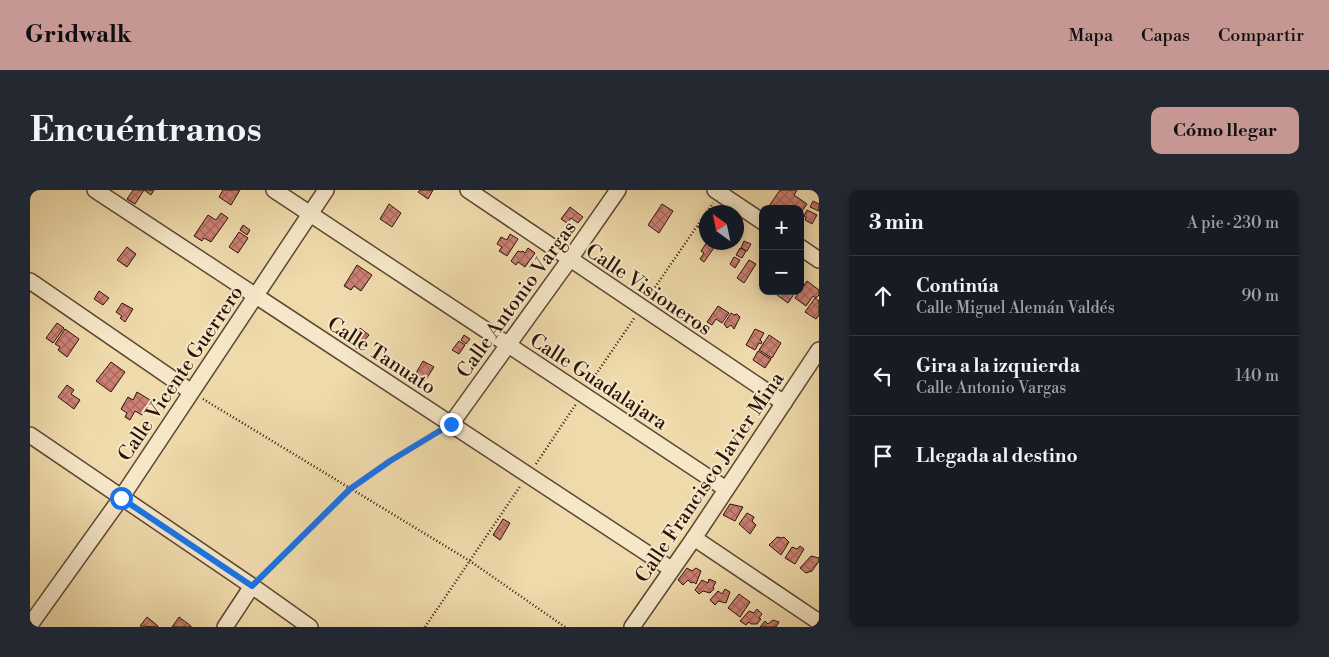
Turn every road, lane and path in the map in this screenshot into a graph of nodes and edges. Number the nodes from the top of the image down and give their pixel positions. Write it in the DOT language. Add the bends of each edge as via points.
graph roads {
  1 [pos="95,190"];
  2 [pos="274,190"];
  3 [pos="326,190"];
  4 [pos="468,190"];
  5 [pos="618,190"];
  6 [pos="715,190"];
  7 [pos="311,214"];
  8 [pos="759,219"];
  9 [pos="699,223"];
  10 [pos="804,250"];
  11 [pos="570,259"];
  12 [pos="819,260"];
  13 [pos="30,281"];
  14 [pos="255,295"];
  15 [pos="641,307"];
  16 [pos="508,344"];
  17 [pos="819,350"];
  18 [pos="190,392"];
  19 [pos="583,394"];
  20 [pos="784,403"];
  21 [pos="451,424"];
  22 [pos="32,441"];
  23 [pos="528,475"];
  24 [pos="350,489"];
  25 [pos="726,489"];
  26 [pos="121,498"];
  27 [pos="694,538"];
  28 [pos="470,561"];
  29 [pos="671,569"];
  30 [pos="252,586"];
  31 [pos="819,622"];
  32 [pos="30,625"];
  33 [pos="225,627"];
  34 [pos="310,627"];
  35 [pos="425,627"];
  36 [pos="565,627"];
  37 [pos="632,627"];
  1 -- 14 [label="street, Calle Tanuato"];
  2 -- 7 [label="street, Calle Guadalajara"];
  3 -- 7 [label="street, Calle Vicente Guerrero"];
  4 -- 11 [label="street, Calle Visioneros"];
  5 -- 11 [label="street, Calle Antonio Vargas"];
  6 -- 8 [label="street"];
  7 -- 14 [label="street, Calle Vicente Guerrero"];
  7 -- 16 [label="street, Calle Guadalajara"];
  9 -- 15 [label="path"];
  10 -- 12 [label="street"];
  11 -- 15 [label="street, Calle Visioneros"];
  11 -- 16 [label="street, Calle Antonio Vargas"];
  13 -- 18 [label="street"];
  14 -- 18 [label="street, Calle Vicente Guerrero"];
  14 -- 21 [label="street, Calle Tanuato"];
  15 -- 19 [label="path"];
  15 -- 20 [label="street, Calle Visioneros"];
  16 -- 19 [label="street, Calle Guadalajara"];
  16 -- 21 [label="street, Calle Antonio Vargas"];
  17 -- 20 [label="street, Calle Francisco Javier Mina"];
  18 -- 24 [label="path"];
  18 -- 26 [label="street, Calle Vicente Guerrero"];
  19 -- 23 [label="path"];
  19 -- 25 [label="street, Calle Guadalajara"];
  20 -- 25 [label="street, Calle Francisco Javier Mina"];
  21 -- 23 [label="street, Calle Tanuato"];
  21 -- 24 [label="path"];
  22 -- 26 [label="street"];
  23 -- 28 [label="path"];
  23 -- 29 [label="street, Calle Tanuato"];
  24 -- 28 [label="path"];
  24 -- 30 [label="path"];
  25 -- 27 [label="street, Calle Francisco Javier Mina"];
  26 -- 30 [label="street"];
  26 -- 32 [label="street, Calle Vicente Guerrero"];
  27 -- 29 [label="street, Calle Francisco Javier Mina"];
  27 -- 31 [label="street"];
  28 -- 35 [label="path"];
  28 -- 36 [label="path"];
  29 -- 37 [label="street, Calle Francisco Javier Mina"];
  30 -- 33 [label="street"];
  30 -- 34 [label="street"];
}
